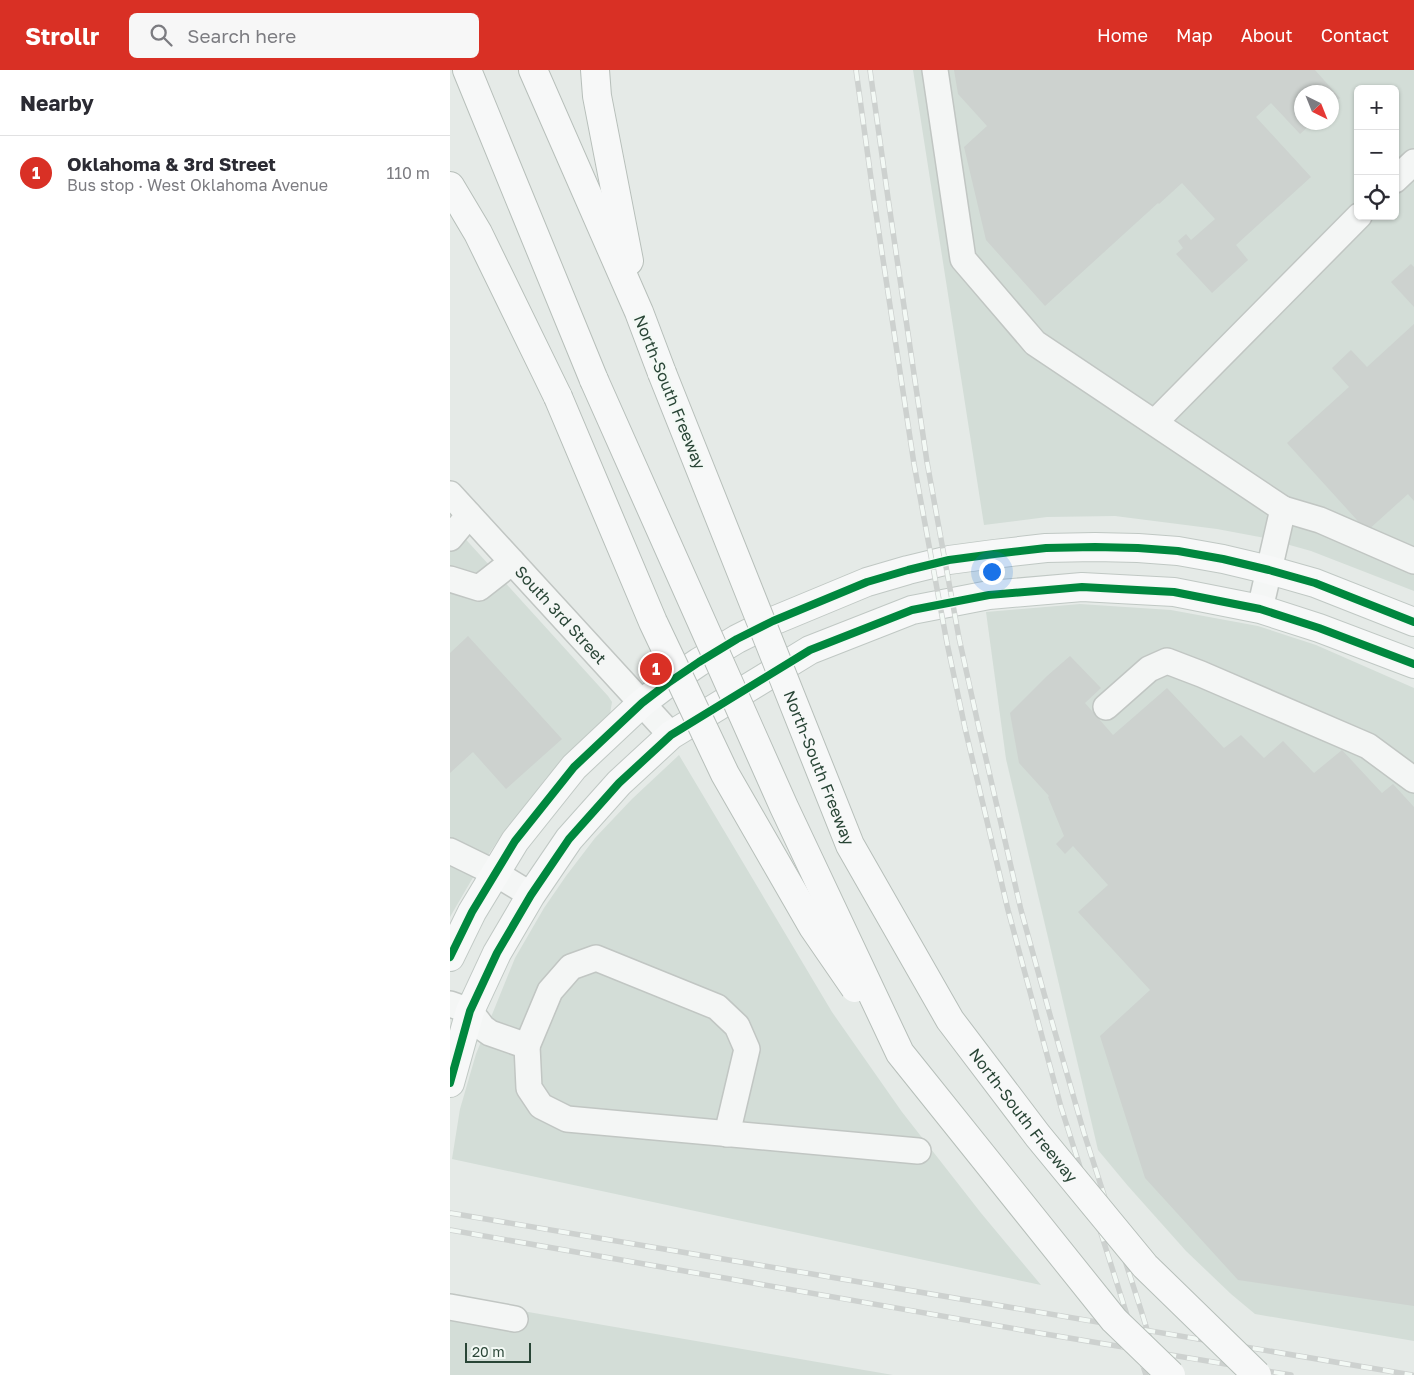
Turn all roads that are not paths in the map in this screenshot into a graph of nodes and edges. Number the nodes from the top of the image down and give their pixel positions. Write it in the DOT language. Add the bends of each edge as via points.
graph roads {
  1 [pos="467,70"];
  2 [pos="533,70"];
  3 [pos="595,70"];
  4 [pos="935,70"];
  5 [pos="1414,162"];
  6 [pos="1399,176"];
  7 [pos="450,186"];
  8 [pos="450,198"];
  9 [pos="1355,220"];
  10 [pos="478,233"];
  11 [pos="639,312"];
  12 [pos="1155,422"];
  13 [pos="450,494"];
  14 [pos="1283,509"];
  15 [pos="469,515"];
  16 [pos="450,538"];
  17 [pos="1414,561"];
  18 [pos="512,562"];
  19 [pos="1269,570"];
  20 [pos="450,579"];
  21 [pos="1260,609"];
  22 [pos="1414,622"];
  23 [pos="1414,664"];
  24 [pos="642,703"];
  25 [pos="1106,707"];
  26 [pos="671,735"];
  27 [pos="1414,780"];
  28 [pos="450,851"];
  29 [pos="494,873"];
  30 [pos="531,895"];
  31 [pos="450,957"];
  32 [pos="460,1007"];
  33 [pos="527,1046"];
  34 [pos="900,1053"];
  35 [pos="450,1083"];
  36 [pos="727,1134"];
  37 [pos="918,1151"];
  38 [pos="450,1307"];
  39 [pos="515,1319"];
  40 [pos="1171,1375"];
  41 [pos="1257,1375"];
  1 -- 34 [label="main road, bridge" via="594,380 784,807"];
  2 -- 11 [label="main road, North-South Freeway"];
  3 -- 11 [label="main road" via="597,96"];
  4 -- 12 [label="street" via="963,259 1035,343"];
  5 -- 6 [label="street"];
  7 -- 10 [label="main road"];
  8 -- 10 [label="main road"];
  9 -- 12 [label="street"];
  10 -- 34 [label="main road, bridge" via="558,397 653,622 725,774 813,927"];
  11 -- 41 [label="main road, North-South Freeway, bridge" via="850,845 950,1020 1038,1136 1145,1266"];
  12 -- 14 [label="street"];
  13 -- 15 [label="street, South 3rd Street"];
  14 -- 17 [label="street" via="1320,520"];
  14 -- 19 [label="street"];
  15 -- 16 [label="street"];
  15 -- 18 [label="street, South 3rd Street"];
  18 -- 20 [label="street" via="479,588"];
  18 -- 24 [label="street, South 3rd Street"];
  19 -- 21 [label="street"];
  19 -- 22 [label="main road" via="1315,583"];
  19 -- 24 [label="main road" via="1178,551 1138,548 1046,548 949,560 867,582 773,621 699,662"];
  21 -- 23 [label="main road"];
  21 -- 26 [label="main road" via="1174,592 1082,587 988,595 912,610 810,650"];
  24 -- 26 [label="street, South 3rd Street"];
  24 -- 29 [label="main road" via="574,767 515,841"];
  25 -- 27 [label="street" via="1149,669 1167,661 1368,746"];
  26 -- 30 [label="main road" via="619,783 569,839"];
  28 -- 29 [label="street"];
  29 -- 30 [label="street"];
  29 -- 31 [label="main road"];
  30 -- 32 [label="main road"];
  32 -- 33 [label="street" via="490,1033"];
  32 -- 35 [label="main road"];
  33 -- 36 [label="street" via="529,1088 541,1106 567,1120"];
  33 -- 36 [label="street" via="550,991 571,967 596,958 717,1007 738,1026 747,1049"];
  34 -- 40 [label="main road, bridge" via="1114,1320"];
  36 -- 37 [label="street"];
  38 -- 39 [label="street"];
}
